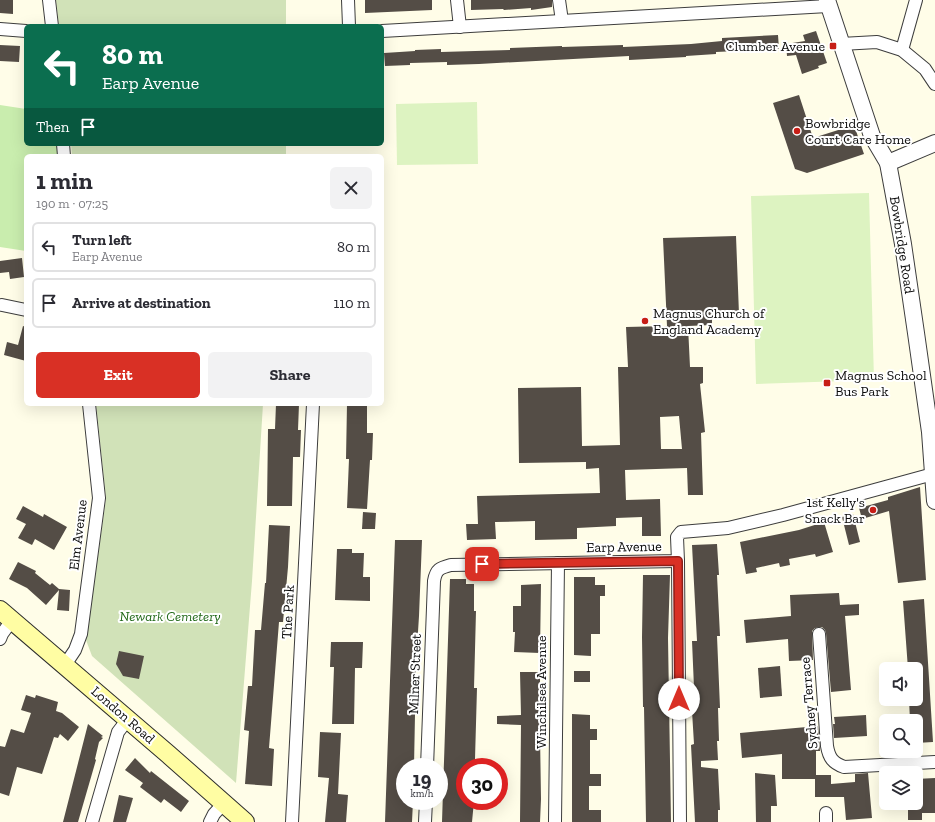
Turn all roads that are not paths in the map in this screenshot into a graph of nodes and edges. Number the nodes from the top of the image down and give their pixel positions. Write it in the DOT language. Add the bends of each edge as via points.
graph roads {
  1 [pos="49,0"];
  2 [pos="348,0"];
  3 [pos="456,0"];
  4 [pos="559,0"];
  5 [pos="916,0"];
  6 [pos="827,3"];
  7 [pos="562,21"];
  8 [pos="52,24"];
  9 [pos="349,24"];
  10 [pos="460,27"];
  11 [pos="0,29"];
  12 [pos="24,31"];
  13 [pos="384,32"];
  14 [pos="841,44"];
  15 [pos="902,50"];
  16 [pos="935,84"];
  17 [pos="935,143"];
  18 [pos="888,163"];
  19 [pos="2,305"];
  20 [pos="24,310"];
  21 [pos="89,406"];
  22 [pos="313,406"];
  23 [pos="933,474"];
  24 [pos="935,500"];
  25 [pos="678,561"];
  26 [pos="558,563"];
  27 [pos="434,581"];
  28 [pos="6,615"];
  29 [pos="819,634"];
  30 [pos="0,639"];
  31 [pos="65,665"];
  32 [pos="128,719"];
  33 [pos="427,758"];
  34 [pos="935,762"];
  35 [pos="224,803"];
  36 [pos="426,810"];
  37 [pos="92,822"];
  38 [pos="210,822"];
  39 [pos="245,822"];
  40 [pos="292,822"];
  41 [pos="425,822"];
  42 [pos="556,822"];
  43 [pos="680,822"];
  1 -- 8 [label="street"];
  2 -- 9 [label="street"];
  3 -- 10 [label="street"];
  4 -- 7 [label="street"];
  5 -- 15 [label="street"];
  6 -- 7 [label="street"];
  6 -- 14 [label="street, Bowbridge Road"];
  7 -- 10 [label="street"];
  10 -- 13 [label="street"];
  11 -- 12 [label="street"];
  14 -- 15 [label="street" via="877,42"];
  14 -- 18 [label="street, Bowbridge Road" via="872,136"];
  15 -- 16 [label="street" via="925,69"];
  17 -- 18 [label="street"];
  18 -- 23 [label="street, Bowbridge Road" via="904,244 930,432"];
  19 -- 20 [label="street"];
  21 -- 31 [label="street, Elm Avenue" via="99,498 81,634"];
  22 -- 40 [label="street, The Park"];
  23 -- 24 [label="street, Bowbridge Road"];
  23 -- 25 [label="street, Earp Avenue" via="728,528 681,532 678,537"];
  25 -- 26 [label="street, Earp Avenue"];
  25 -- 43 [label="street"];
  26 -- 27 [label="street, Earp Avenue" via="451,565 442,567 435,573"];
  26 -- 42 [label="street, Winchilsea Avenue"];
  27 -- 33 [label="street, Milner Street"];
  28 -- 30 [label="street"];
  28 -- 31 [label="main road, London Road"];
  29 -- 34 [label="street, Sydney Terrace" via="827,746 830,758 835,764 844,767"];
  31 -- 32 [label="main road, London Road"];
  32 -- 35 [label="main road, London Road"];
  32 -- 37 [label="street" via="118,732"];
  35 -- 38 [label="street"];
  35 -- 39 [label="main road, London Road"];
  36 -- 41 [label="street"];
}
